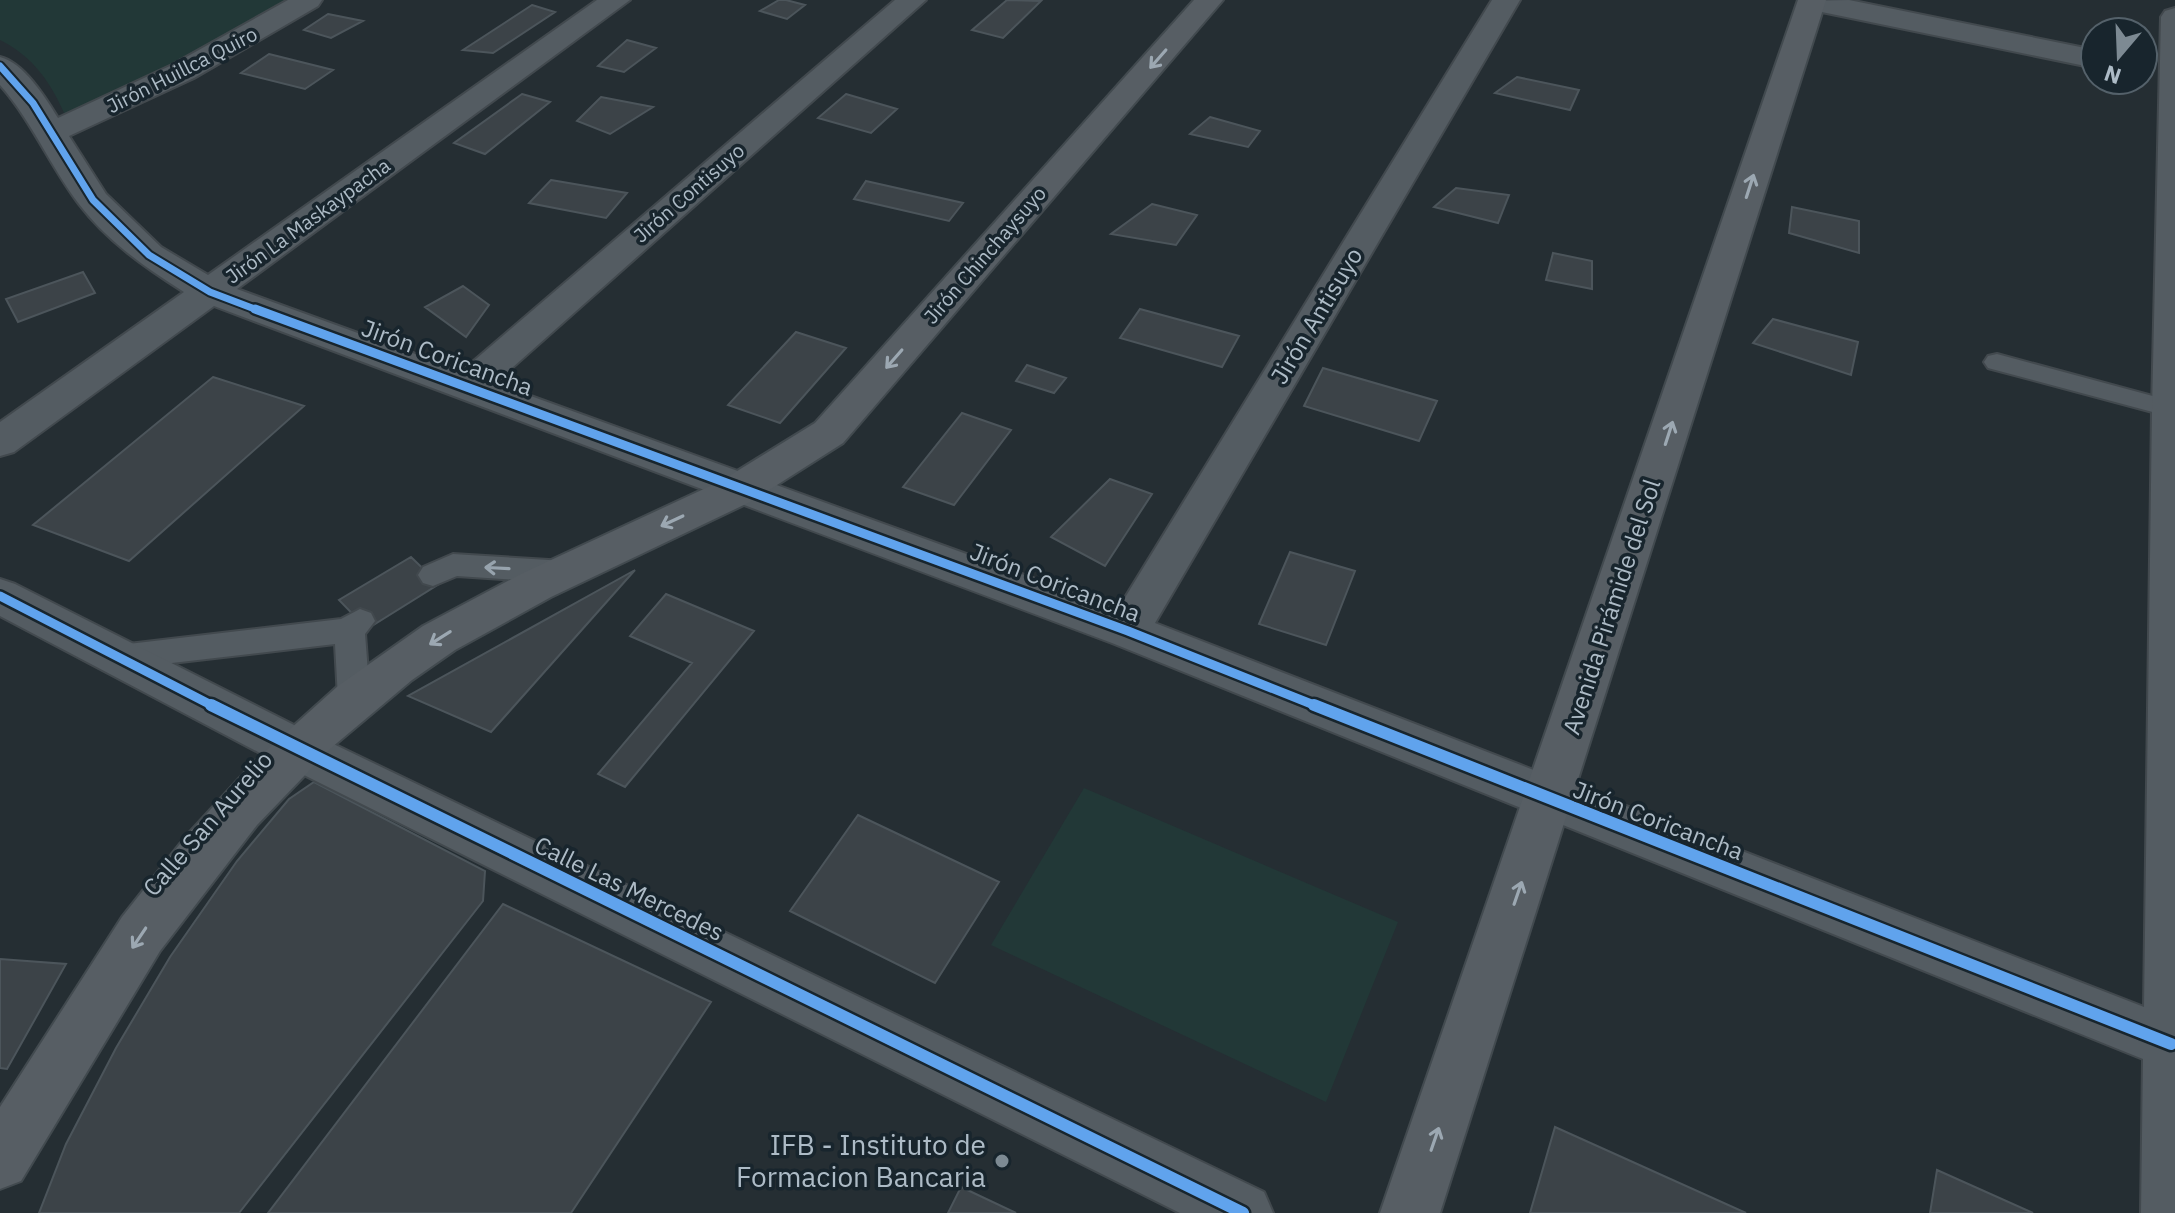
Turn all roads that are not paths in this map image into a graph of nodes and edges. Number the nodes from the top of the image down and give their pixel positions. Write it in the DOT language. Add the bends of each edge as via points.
graph roads {
  1 [pos="308,0"];
  2 [pos="569,0"];
  3 [pos="912,0"];
  4 [pos="1209,0"];
  5 [pos="1506,0"];
  6 [pos="1812,0"];
  7 [pos="610,4"];
  8 [pos="2175,17"];
  9 [pos="2079,56"];
  10 [pos="0,66"];
  11 [pos="2174,76"];
  12 [pos="52,132"];
  13 [pos="210,292"];
  14 [pos="1997,362"];
  15 [pos="467,387"];
  16 [pos="2171,410"];
  17 [pos="0,442"];
  18 [pos="743,488"];
  19 [pos="565,572"];
  20 [pos="2174,572"];
  21 [pos="433,575"];
  22 [pos="0,596"];
  23 [pos="1128,631"];
  24 [pos="120,657"];
  25 [pos="354,698"];
  26 [pos="299,750"];
  27 [pos="1549,800"];
  28 [pos="2171,1044"];
  29 [pos="0,1160"];
  30 [pos="1243,1213"];
  31 [pos="1410,1213"];
  32 [pos="2171,1213"];
  1 -- 12 [label="street, Jirón Huillca Quiro" via="179,75"];
  2 -- 7 [label="street"];
  3 -- 15 [label="street, Jirón Contisuyo"];
  4 -- 18 [label="main road, Jirón Chinchaysuyo, one-way" via="829,433"];
  5 -- 23 [label="street, Jirón Antisuyo"];
  6 -- 9 [label="street"];
  27 -- 6 [label="main road, Avenida Pirámide del Sol, one-way"];
  7 -- 13 [label="street, Jirón La Maskaypacha"];
  8 -- 11 [label="street"];
  10 -- 12 [label="street, Jirón Coricancha"];
  11 -- 16 [label="street"];
  12 -- 13 [label="street, Jirón Coricancha" via="93,200 149,255"];
  13 -- 15 [label="street, Jirón Coricancha"];
  13 -- 17 [label="street, Jirón La Maskaypacha"];
  14 -- 16 [label="lane"];
  15 -- 18 [label="street, Jirón Coricancha"];
  16 -- 20 [label="street"];
  18 -- 19 [label="main road, Calle San Aurelio, one-way"];
  18 -- 23 [label="street, Jirón Coricancha"];
  19 -- 21 [label="lane, one-way" via="453,565"];
  19 -- 25 [label="main road, Calle San Aurelio, one-way" via="438,638"];
  20 -- 28 [label="street"];
  22 -- 24 [label="street, Calle Las Mercedes"];
  23 -- 27 [label="street, Jirón Coricancha"];
  24 -- 25 [label="lane" via="354,625"];
  24 -- 26 [label="street, Calle Las Mercedes"];
  25 -- 26 [label="main road, Calle San Aurelio"];
  26 -- 29 [label="main road, Calle San Aurelio, one-way" via="227,825 140,935"];
  26 -- 30 [label="street, Calle Las Mercedes"];
  27 -- 28 [label="street, Jirón Coricancha"];
  31 -- 27 [label="main road, Avenida Pirámide del Sol, one-way"];
  28 -- 32 [label="street"];
}
